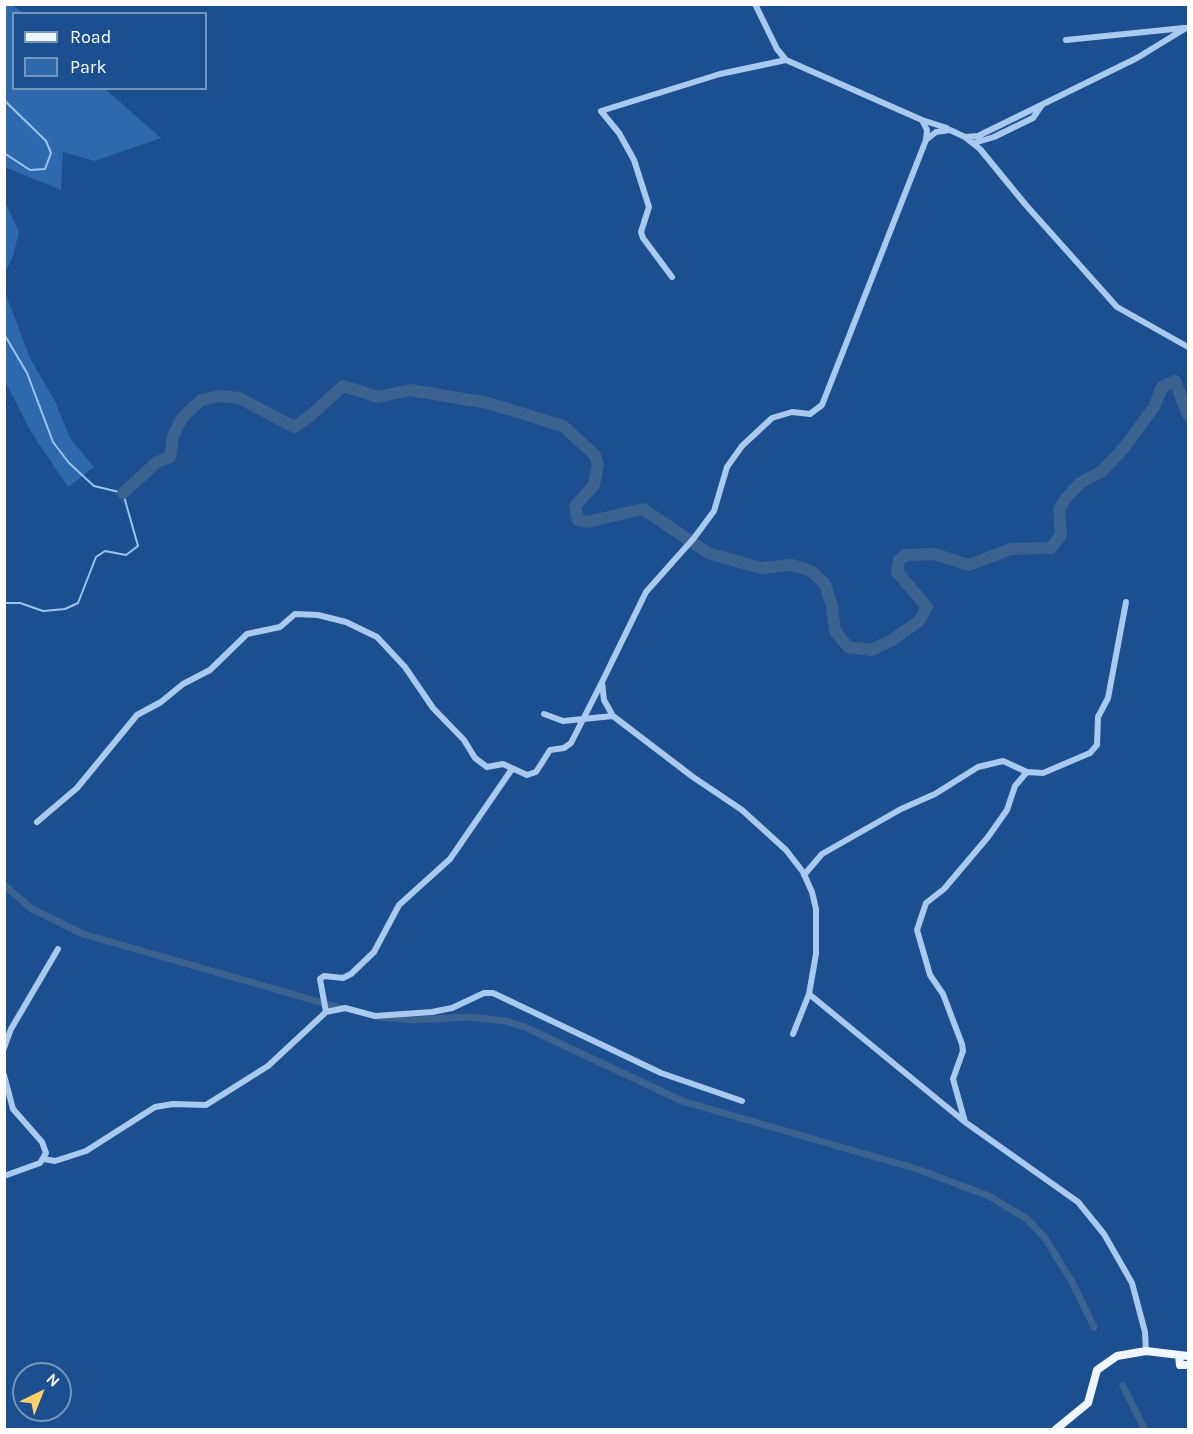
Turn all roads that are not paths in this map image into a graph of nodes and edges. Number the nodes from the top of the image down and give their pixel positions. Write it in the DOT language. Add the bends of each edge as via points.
graph roads {
  1 [pos="755,4"];
  2 [pos="1187,28"];
  3 [pos="1066,40"];
  4 [pos="786,60"];
  5 [pos="1042,105"];
  6 [pos="922,120"];
  7 [pos="950,130"];
  8 [pos="966,137"];
  9 [pos="926,140"];
  10 [pos="973,143"];
  11 [pos="672,277"];
  12 [pos="1188,347"];
  13 [pos="1126,602"];
  14 [pos="602,682"];
  15 [pos="544,714"];
  16 [pos="613,716"];
  17 [pos="583,719"];
  18 [pos="512,769"];
  19 [pos="1027,772"];
  20 [pos="37,822"];
  21 [pos="804,875"];
  22 [pos="58,949"];
  23 [pos="808,994"];
  24 [pos="326,1012"];
  25 [pos="793,1034"];
  26 [pos="4,1048"];
  27 [pos="4,1075"];
  28 [pos="741,1101"];
  29 [pos="965,1122"];
  30 [pos="44,1159"];
  31 [pos="4,1176"];
  32 [pos="1146,1351"];
  33 [pos="1184,1360"];
  34 [pos="1055,1430"];
  1 -- 4 [label="street"];
  2 -- 3 [label="street"];
  2 -- 5 [label="street" via="1137,58"];
  4 -- 6 [label="street"];
  4 -- 11 [label="street" via="720,74 601,111 634,160 650,207 641,232 643,238"];
  5 -- 8 [label="street" via="978,136"];
  5 -- 10 [label="street" via="1033,118"];
  6 -- 7 [label="street"];
  6 -- 9 [label="street"];
  7 -- 8 [label="street"];
  7 -- 9 [label="street" via="936,132"];
  8 -- 10 [label="street"];
  9 -- 14 [label="street" via="822,405 810,414 792,412 765,422 742,446 727,467 714,511 640,601"];
  10 -- 12 [label="street" via="1117,307"];
  13 -- 19 [label="street" via="1108,698 1098,717 1096,745 1090,753 1042,773"];
  14 -- 16 [label="street" via="604,700"];
  14 -- 17 [label="street"];
  15 -- 17 [label="street" via="563,721"];
  16 -- 17 [label="street"];
  16 -- 21 [label="street" via="742,810 786,850"];
  17 -- 18 [label="street" via="571,743 550,750 536,772 527,775"];
  18 -- 20 [label="street" via="503,764 487,767 475,759 464,740 429,704 405,667 368,630 332,618 299,614 280,627 247,634 210,670 137,716 84,781"];
  18 -- 24 [label="street" via="450,859 399,905 374,952 343,978 320,979"];
  19 -- 21 [label="street" via="1003,761 978,767 822,855"];
  19 -- 29 [label="street" via="1015,786 1007,810 988,837 944,890 926,903 917,930 930,975 943,994 962,1044 953,1079"];
  21 -- 23 [label="street" via="812,891 817,926"];
  22 -- 26 [label="street"];
  23 -- 25 [label="street"];
  23 -- 29 [label="street"];
  24 -- 28 [label="street" via="345,1008 375,1017 432,1012 493,993 661,1073"];
  24 -- 30 [label="street" via="268,1066 206,1105 155,1107 86,1151 55,1161"];
  27 -- 30 [label="street" via="11,1104 42,1142"];
  29 -- 32 [label="street" via="1051,1181 1090,1214 1132,1282"];
  30 -- 31 [label="street"];
  32 -- 33 [label="main road"];
  32 -- 34 [label="main road" via="1127,1353 1103,1364 1095,1375 1088,1403"];
}
